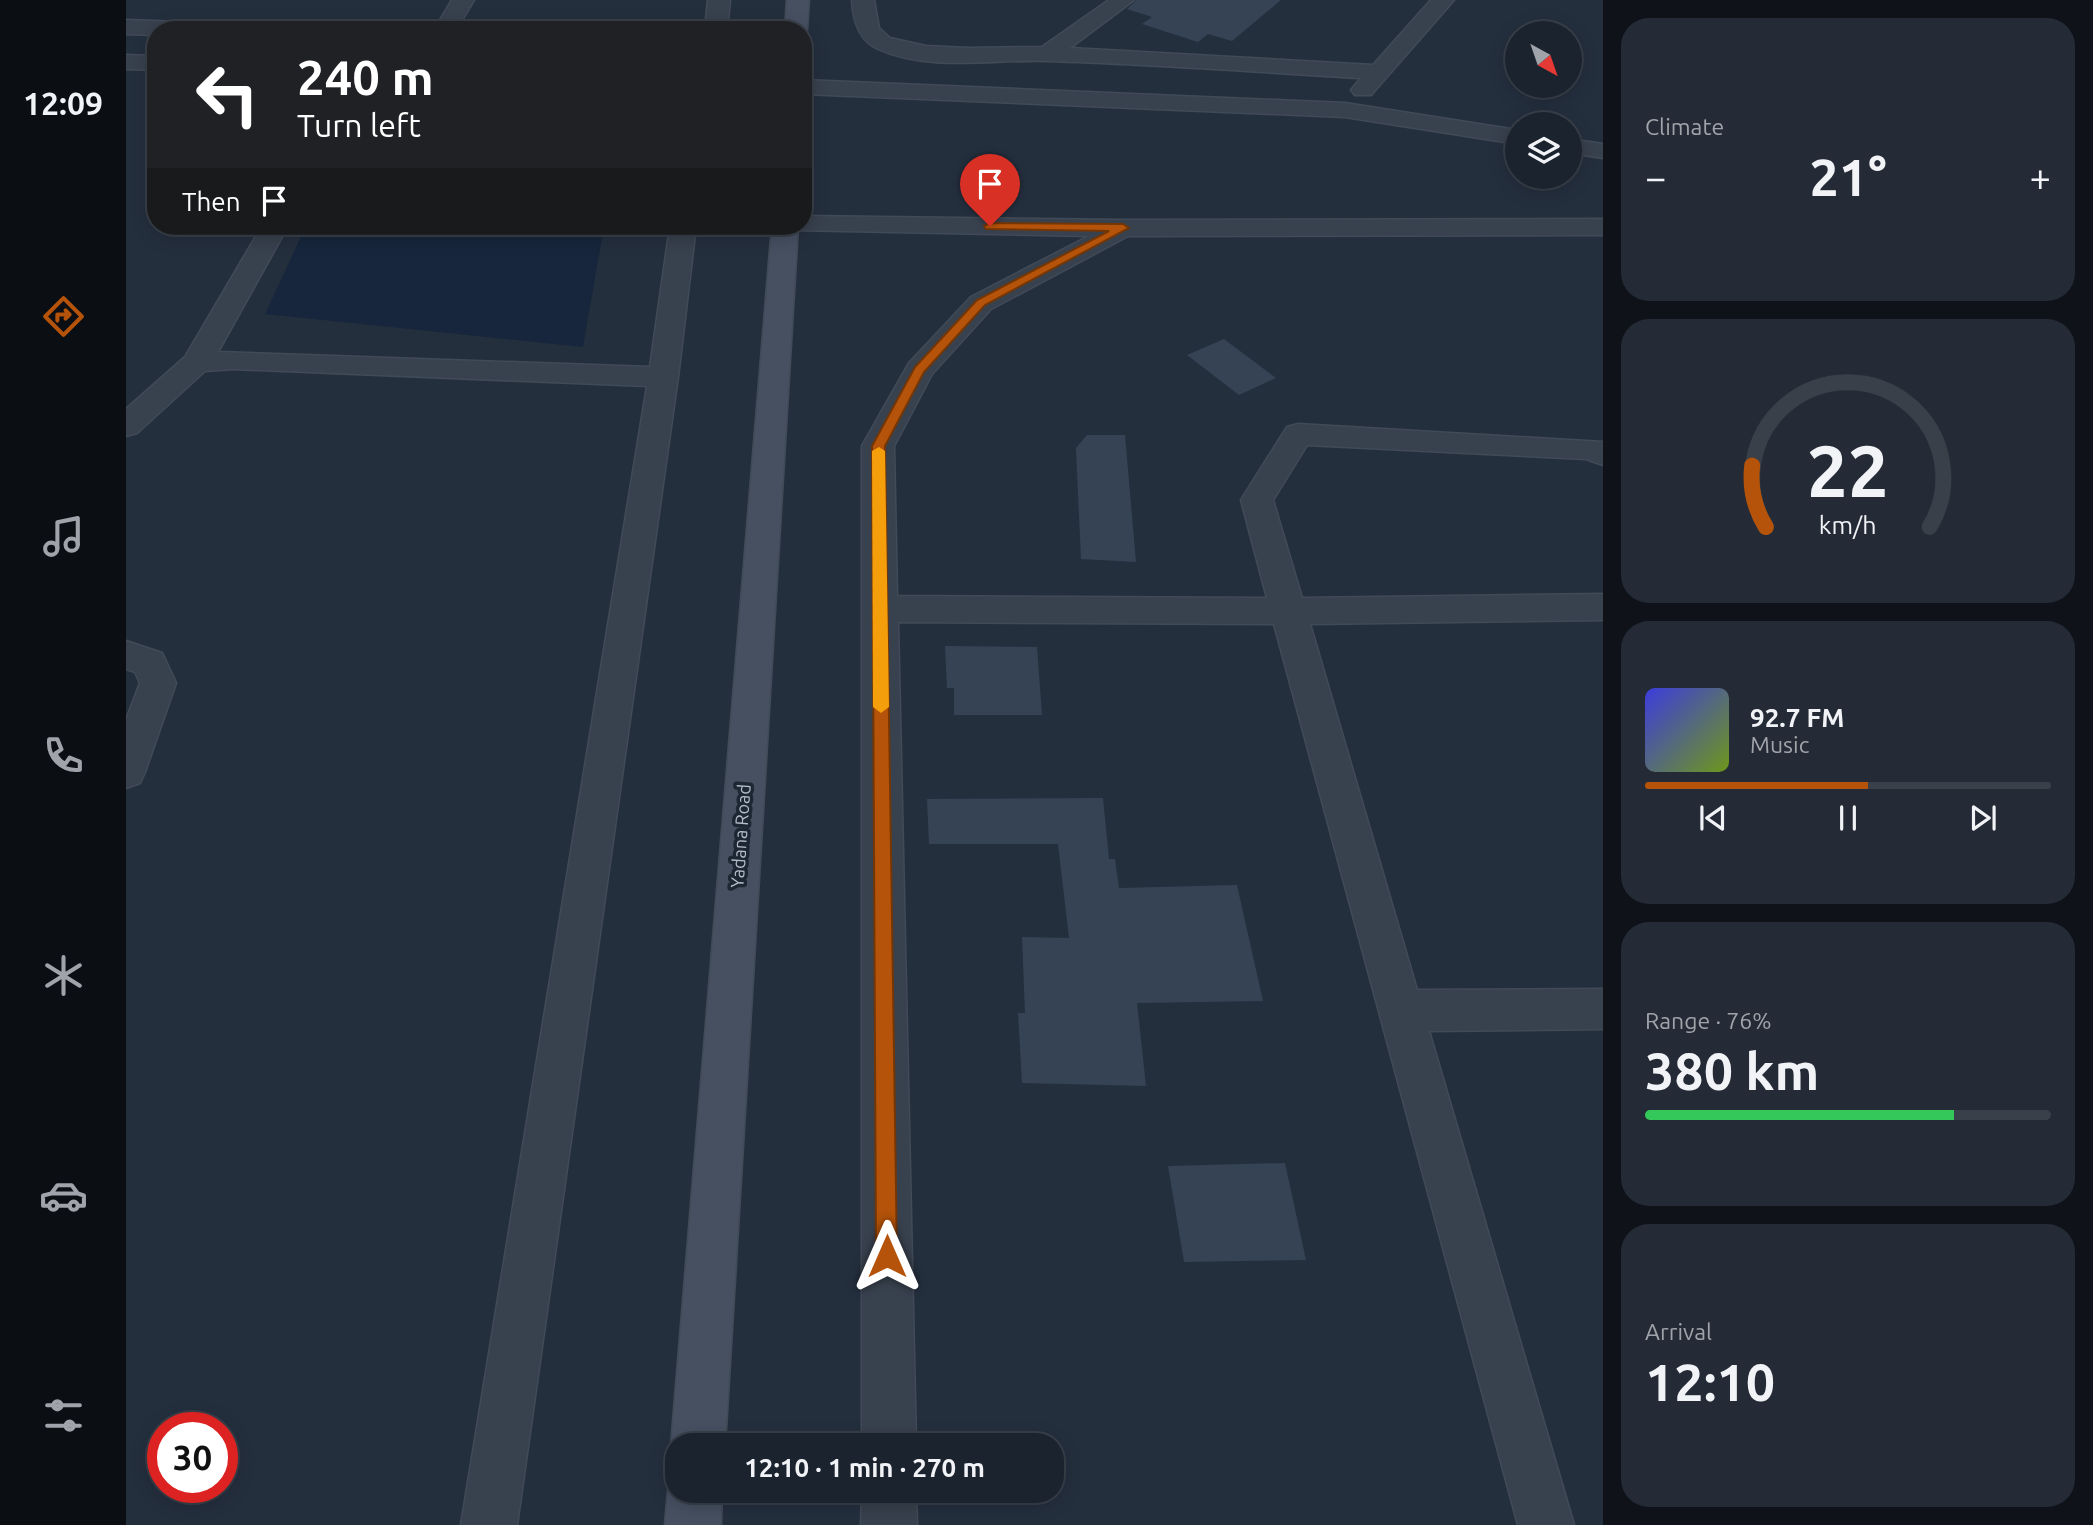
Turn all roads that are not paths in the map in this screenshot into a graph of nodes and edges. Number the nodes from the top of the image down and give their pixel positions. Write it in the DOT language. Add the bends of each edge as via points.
graph roads {
  1 [pos="463,0"];
  2 [pos="719,0"];
  3 [pos="798,0"];
  4 [pos="863,0"];
  5 [pos="1123,0"];
  6 [pos="1443,0"];
  7 [pos="450,21"];
  8 [pos="717,21"];
  9 [pos="797,21"];
  10 [pos="126,27"];
  11 [pos="147,28"];
  12 [pos="1047,54"];
  13 [pos="126,62"];
  14 [pos="147,63"];
  15 [pos="1379,72"];
  16 [pos="812,87"];
  17 [pos="1345,110"];
  18 [pos="1505,135"];
  19 [pos="1582,148"];
  20 [pos="1603,151"];
  21 [pos="812,224"];
  22 [pos="1603,227"];
  23 [pos="1123,228"];
  24 [pos="270,235"];
  25 [pos="682,235"];
  26 [pos="784,235"];
  27 [pos="197,362"];
  28 [pos="663,377"];
  29 [pos="126,426"];
  30 [pos="1603,455"];
  31 [pos="1603,607"];
  32 [pos="880,609"];
  33 [pos="1288,611"];
  34 [pos="126,655"];
  35 [pos="126,772"];
  36 [pos="1603,1009"];
  37 [pos="1400,1011"];
  38 [pos="699,1433"];
  39 [pos="889,1433"];
  40 [pos="694,1503"];
  41 [pos="889,1503"];
  42 [pos="489,1525"];
  43 [pos="693,1525"];
  44 [pos="890,1525"];
  45 [pos="1546,1525"];
  1 -- 7 [label="street"];
  2 -- 8 [label="street"];
  3 -- 9 [label="main road"];
  4 -- 12 [label="street" via="864,24 878,40 891,46 932,52"];
  5 -- 12 [label="street"];
  6 -- 15 [label="street"];
  10 -- 11 [label="street"];
  12 -- 15 [label="street"];
  13 -- 14 [label="street"];
  15 -- 17 [label="street"];
  16 -- 17 [label="street"];
  17 -- 18 [label="street"];
  19 -- 20 [label="street"];
  21 -- 23 [label="street"];
  22 -- 23 [label="street"];
  23 -- 32 [label="street" via="981,303 919,370 878,446"];
  24 -- 27 [label="street"];
  25 -- 28 [label="street"];
  26 -- 38 [label="main road, Yadana Road"];
  27 -- 28 [label="street"];
  27 -- 29 [label="street"];
  28 -- 42 [label="street"];
  30 -- 33 [label="street" via="1592,449 1298,434 1257,500"];
  31 -- 33 [label="street"];
  32 -- 33 [label="street"];
  32 -- 39 [label="street"];
  33 -- 37 [label="street"];
  34 -- 35 [label="street" via="149,663 158,683"];
  36 -- 37 [label="street"];
  37 -- 45 [label="street"];
  40 -- 43 [label="main road"];
  41 -- 44 [label="street"];
}
